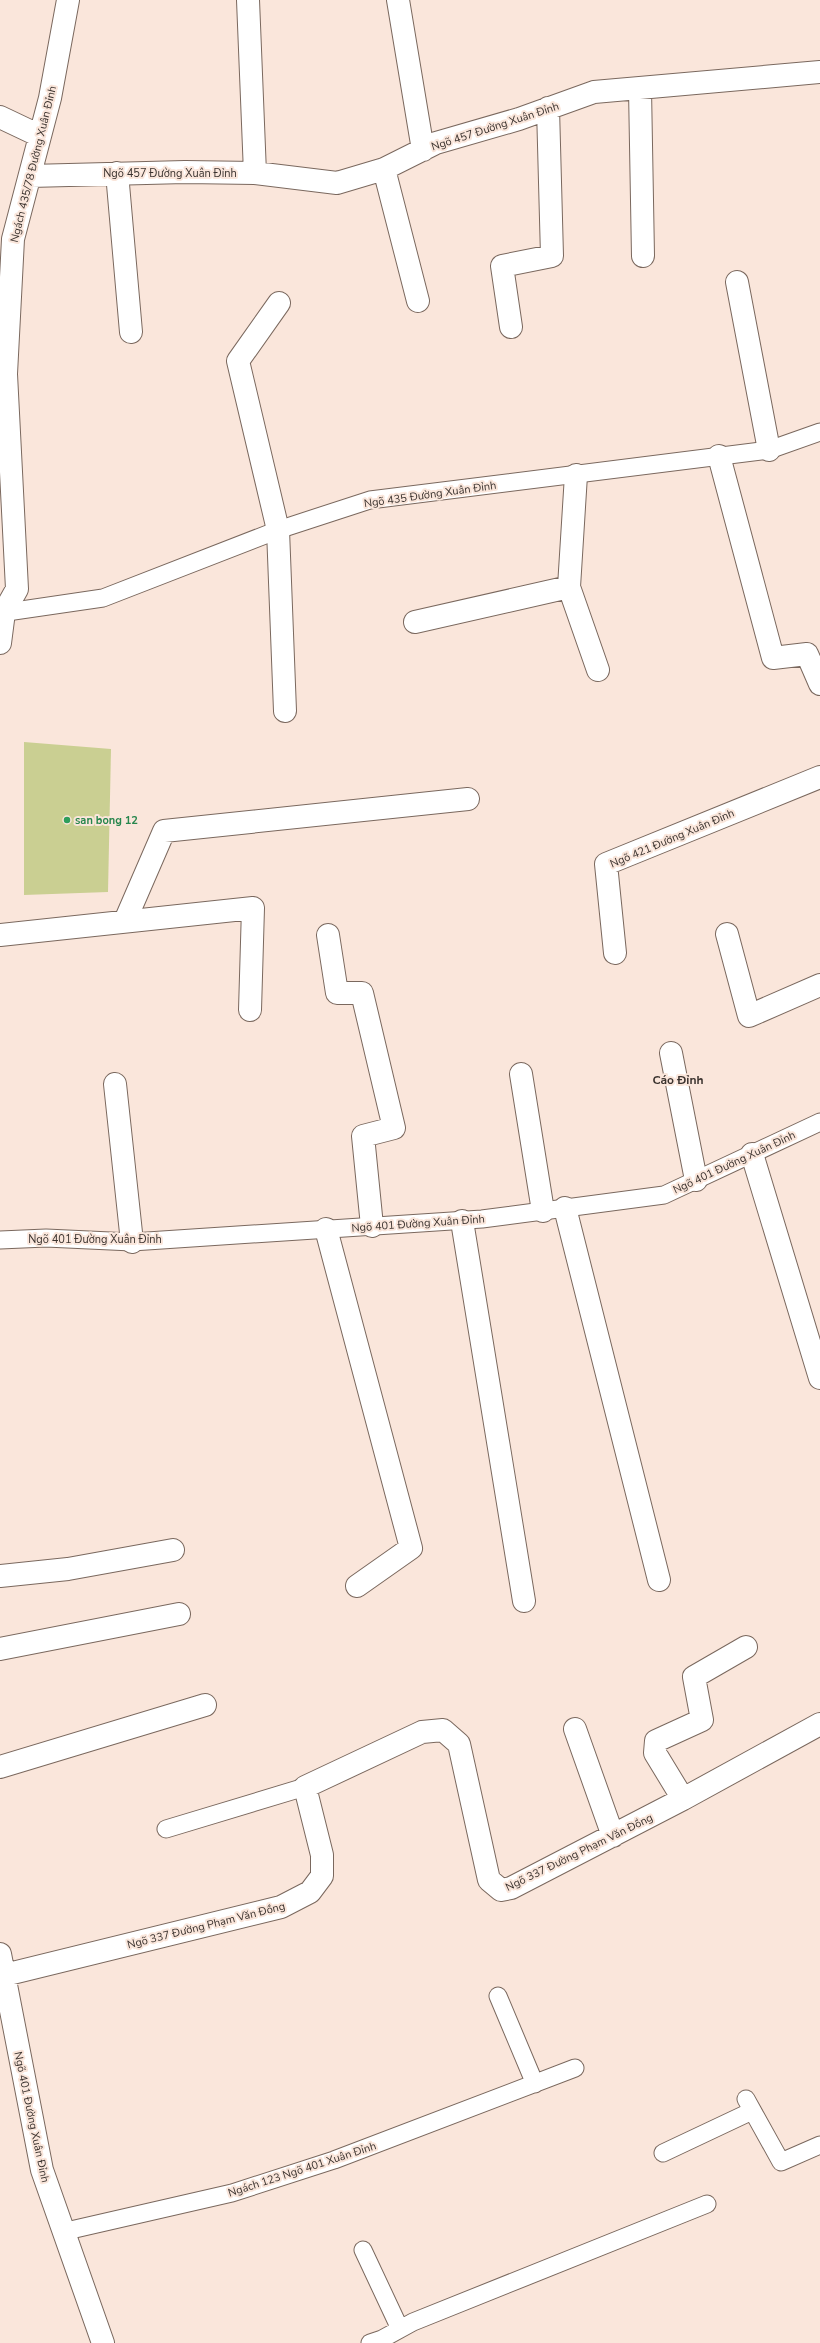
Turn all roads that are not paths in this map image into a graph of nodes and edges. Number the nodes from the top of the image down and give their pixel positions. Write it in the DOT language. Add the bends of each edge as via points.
graph roads {
  1 [pos="68,0"];
  2 [pos="248,0"];
  3 [pos="398,0"];
  4 [pos="820,72"];
  5 [pos="640,89"];
  6 [pos="548,108"];
  7 [pos="0,117"];
  8 [pos="40,136"];
  9 [pos="423,150"];
  10 [pos="384,169"];
  11 [pos="116,173"];
  12 [pos="255,173"];
  13 [pos="30,176"];
  14 [pos="643,256"];
  15 [pos="737,282"];
  16 [pos="418,301"];
  17 [pos="279,302"];
  18 [pos="511,327"];
  19 [pos="131,332"];
  20 [pos="820,432"];
  21 [pos="769,450"];
  22 [pos="719,456"];
  23 [pos="576,474"];
  24 [pos="278,530"];
  25 [pos="569,587"];
  26 [pos="2,613"];
  27 [pos="415,622"];
  28 [pos="0,642"];
  29 [pos="598,670"];
  30 [pos="820,684"];
  31 [pos="285,711"];
  32 [pos="820,777"];
  33 [pos="468,799"];
  34 [pos="125,921"];
  35 [pos="727,934"];
  36 [pos="0,935"];
  37 [pos="328,935"];
  38 [pos="615,953"];
  39 [pos="820,985"];
  40 [pos="250,1010"];
  41 [pos="671,1053"];
  42 [pos="522,1074"];
  43 [pos="115,1084"];
  44 [pos="820,1122"];
  45 [pos="752,1154"];
  46 [pos="696,1180"];
  47 [pos="565,1208"];
  48 [pos="543,1211"];
  49 [pos="462,1221"];
  50 [pos="372,1226"];
  51 [pos="326,1229"];
  52 [pos="0,1240"];
  53 [pos="132,1242"];
  54 [pos="820,1378"];
  55 [pos="173,1550"];
  56 [pos="0,1576"];
  57 [pos="659,1580"];
  58 [pos="357,1586"];
  59 [pos="524,1601"];
  60 [pos="179,1614"];
  61 [pos="746,1647"];
  62 [pos="0,1649"];
  63 [pos="205,1706"];
  64 [pos="820,1724"];
  65 [pos="575,1729"];
  66 [pos="0,1766"];
  67 [pos="305,1787"];
  68 [pos="683,1799"];
  69 [pos="166,1829"];
  70 [pos="613,1836"];
  71 [pos="1,1968"];
  72 [pos="498,1996"];
  73 [pos="576,2068"];
  74 [pos="535,2084"];
  75 [pos="820,2145"];
  76 [pos="663,2153"];
  77 [pos="707,2204"];
  78 [pos="62,2232"];
  79 [pos="363,2250"];
  80 [pos="400,2329"];
  81 [pos="103,2343"];
  82 [pos="370,2343"];
  1 -- 8 [label="street, Ngách 435/78 Đường Xuân Đỉnh" via="50,98"];
  2 -- 12 [label="street"];
  3 -- 9 [label="street"];
  4 -- 5 [label="street, Ngõ 457 Đường Xuân Đỉnh"];
  5 -- 6 [label="street, Ngõ 457 Đường Xuân Đỉnh" via="594,92"];
  5 -- 14 [label="street"];
  6 -- 9 [label="street, Ngõ 457 Đường Xuân Đỉnh"];
  6 -- 18 [label="street" via="552,256 502,266"];
  7 -- 8 [label="street"];
  8 -- 13 [label="street, Ngách 435/78 Đường Xuân Đỉnh"];
  9 -- 10 [label="street, Ngõ 457 Đường Xuân Đỉnh"];
  10 -- 12 [label="street, Ngõ 457 Đường Xuân Đỉnh" via="337,183"];
  10 -- 16 [label="street"];
  11 -- 12 [label="street, Ngõ 457 Đường Xuân Đỉnh"];
  11 -- 13 [label="street, Ngõ 457 Đường Xuân Đỉnh"];
  11 -- 19 [label="street"];
  13 -- 26 [label="street, Ngách 435/78 Đường Xuân Đỉnh" via="13,239 6,374 17,589"];
  15 -- 21 [label="street"];
  17 -- 24 [label="street" via="238,361"];
  20 -- 21 [label="lane, Ngõ 435 Đường Xuân Đỉnh"];
  21 -- 22 [label="lane, Ngõ 435 Đường Xuân Đỉnh"];
  22 -- 23 [label="lane, Ngõ 435 Đường Xuân Đỉnh"];
  22 -- 30 [label="street" via="773,658 807,654"];
  23 -- 24 [label="lane, Ngõ 435 Đường Xuân Đỉnh" via="370,500"];
  23 -- 25 [label="street"];
  24 -- 26 [label="lane, Ngõ 435 Đường Xuân Đỉnh" via="103,598"];
  24 -- 31 [label="street"];
  25 -- 27 [label="street"];
  25 -- 29 [label="street"];
  26 -- 28 [label="street"];
  32 -- 38 [label="street, Ngõ 421 Đường Xuân Đỉnh" via="606,864"];
  33 -- 34 [label="street" via="164,831"];
  34 -- 36 [label="street"];
  34 -- 40 [label="street" via="253,908"];
  35 -- 39 [label="street" via="749,1016"];
  37 -- 50 [label="street" via="337,993 362,993 394,1128 363,1136"];
  41 -- 46 [label="street"];
  42 -- 48 [label="street"];
  43 -- 53 [label="street"];
  44 -- 45 [label="lane, Ngõ 401 Đường Xuân Đỉnh"];
  45 -- 46 [label="lane, Ngõ 401 Đường Xuân Đỉnh"];
  45 -- 54 [label="street"];
  46 -- 47 [label="lane, Ngõ 401 Đường Xuân Đỉnh" via="664,1195"];
  47 -- 48 [label="lane, Ngõ 401 Đường Xuân Đỉnh"];
  47 -- 57 [label="street"];
  48 -- 49 [label="lane, Ngõ 401 Đường Xuân Đỉnh"];
  49 -- 50 [label="lane, Ngõ 401 Đường Xuân Đỉnh"];
  49 -- 59 [label="street"];
  50 -- 51 [label="lane, Ngõ 401 Đường Xuân Đỉnh"];
  51 -- 53 [label="lane, Ngõ 401 Đường Xuân Đỉnh"];
  51 -- 58 [label="street" via="411,1548"];
  52 -- 53 [label="lane, Ngõ 401 Đường Xuân Đỉnh" via="46,1238"];
  55 -- 56 [label="street" via="68,1569"];
  60 -- 62 [label="street"];
  61 -- 68 [label="street" via="694,1677 702,1720 656,1741 655,1753"];
  63 -- 66 [label="street"];
  64 -- 68 [label="street, Ngõ 337 Đường Phạm Văn Đồng"];
  65 -- 70 [label="street"];
  67 -- 69 [label="lane"];
  67 -- 70 [label="street, Ngõ 337 Đường Phạm Văn Đồng" via="422,1732 443,1730 459,1744 489,1880 493,1886 500,1890 511,1888"];
  67 -- 71 [label="street, Ngõ 337 Đường Phạm Văn Đồng" via="322,1855 322,1876 310,1892 281,1907"];
  68 -- 70 [label="street, Ngõ 337 Đường Phạm Văn Đồng"];
  71 -- 78 [label="street, Ngõ 401 Đường Xuân Đỉnh" via="42,2170"];
  72 -- 74 [label="lane"];
  73 -- 74 [label="lane, Ngách 123 Ngõ 401 Xuân Đỉnh"];
  74 -- 78 [label="lane, Ngách 123 Ngõ 401 Xuân Đỉnh" via="334,2160 232,2193"];
  75 -- 76 [label="lane" via="781,2162 749,2105"];
  77 -- 80 [label="lane"];
  78 -- 81 [label="street, Ngõ 401 Đường Xuân Đỉnh"];
  79 -- 80 [label="lane"];
  80 -- 82 [label="lane" via="382,2340"];
}
